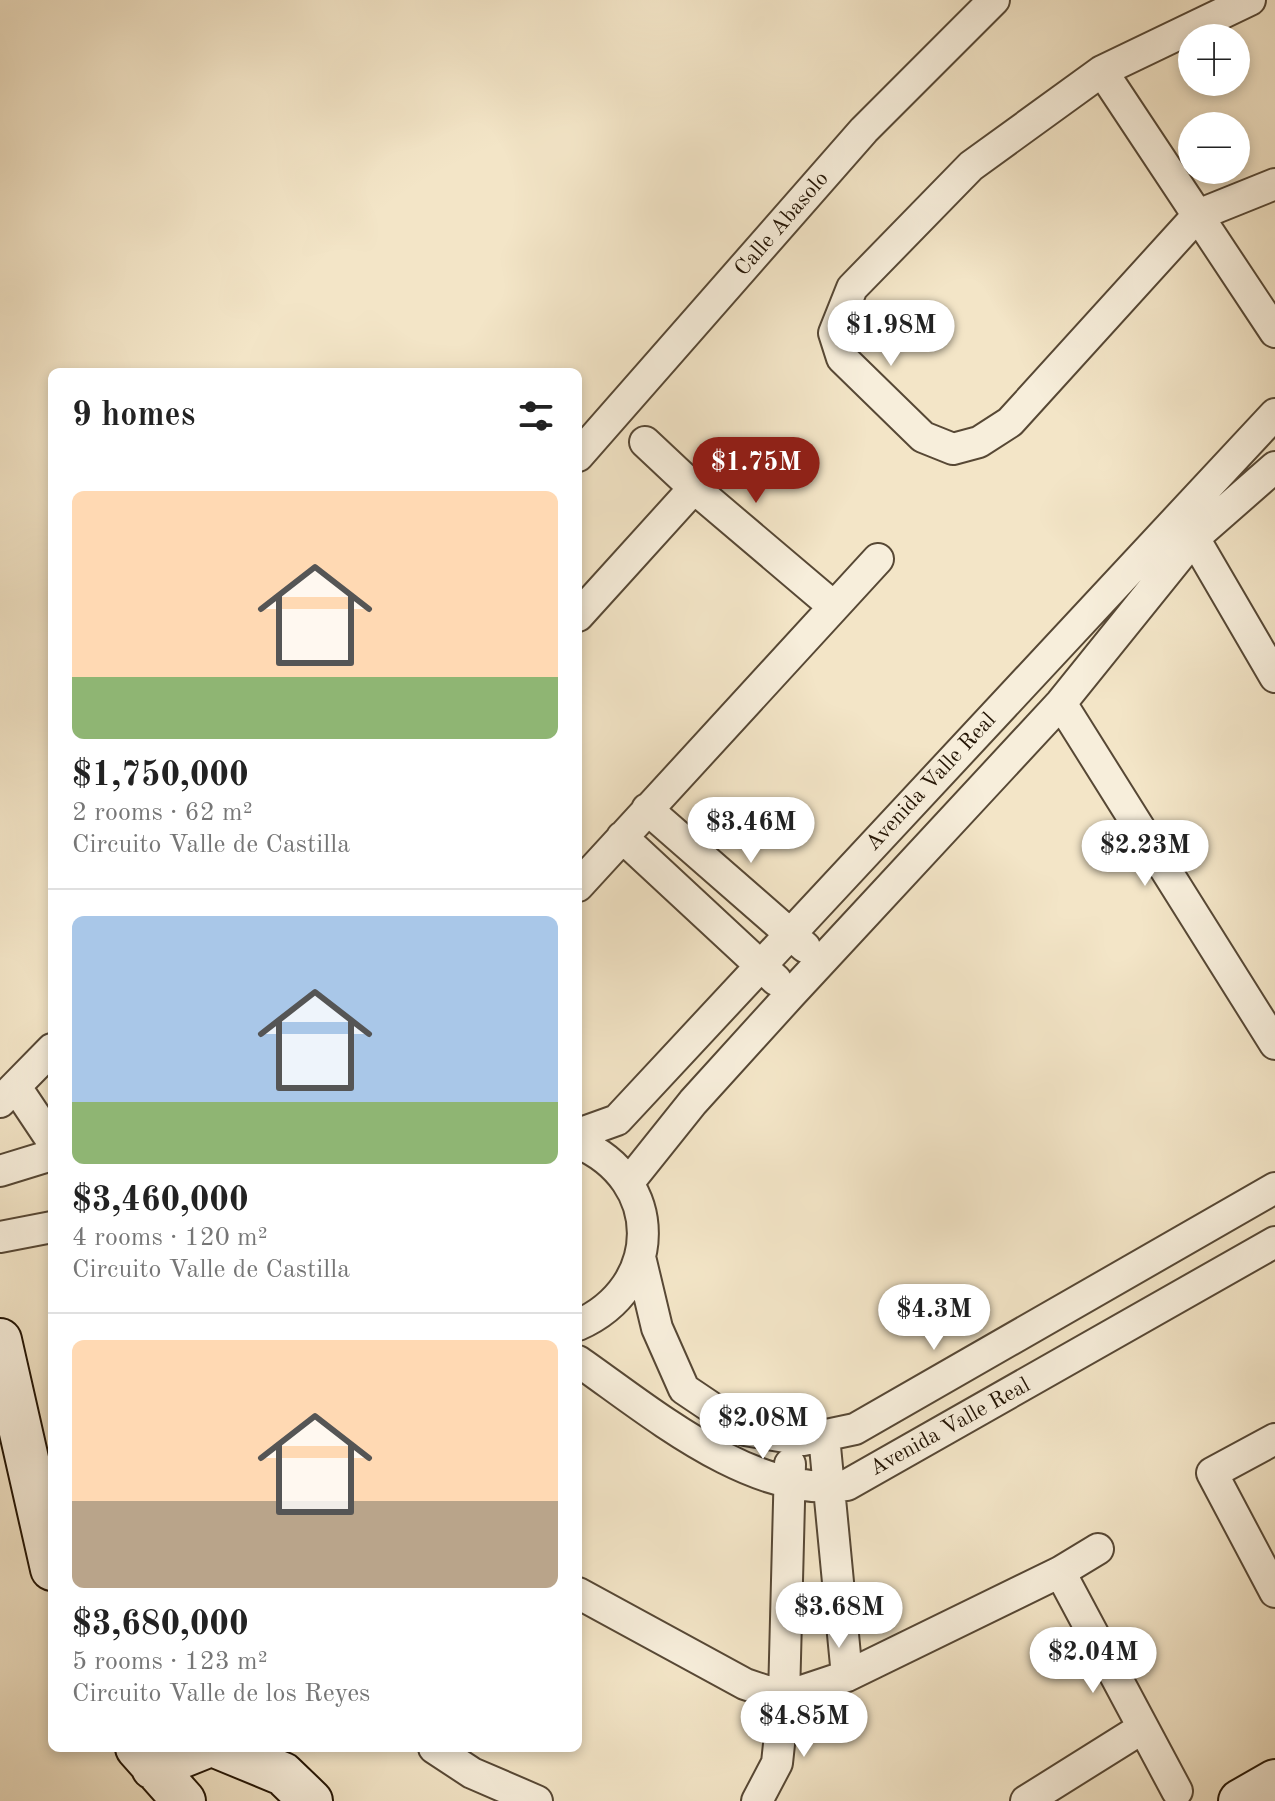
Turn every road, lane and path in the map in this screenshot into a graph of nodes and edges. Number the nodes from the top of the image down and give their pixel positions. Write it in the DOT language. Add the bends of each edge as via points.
graph roads {
  1 [pos="994,0"];
  2 [pos="1250,0"];
  3 [pos="1102,71"];
  4 [pos="1275,184"];
  5 [pos="1198,215"];
  6 [pos="1275,332"];
  7 [pos="1275,414"];
  8 [pos="645,442"];
  9 [pos="582,451"];
  10 [pos="1275,467"];
  11 [pos="694,488"];
  12 [pos="1194,538"];
  13 [pos="878,559"];
  14 [pos="833,606"];
  15 [pos="582,612"];
  16 [pos="1275,677"];
  17 [pos="1061,703"];
  18 [pos="927,786"];
  19 [pos="647,809"];
  20 [pos="956,816"];
  21 [pos="622,837"];
  22 [pos="582,882"];
  23 [pos="789,933"];
  24 [pos="822,960"];
  25 [pos="761,966"];
  26 [pos="791,994"];
  27 [pos="1275,1044"];
  28 [pos="48,1053"];
  29 [pos="8,1095"];
  30 [pos="582,1133"];
  31 [pos="48,1137"];
  32 [pos="582,1145"];
  33 [pos="48,1156"];
  34 [pos="0,1171"];
  35 [pos="629,1182"];
  36 [pos="1275,1188"];
  37 [pos="48,1228"];
  38 [pos="0,1237"];
  39 [pos="1275,1242"];
  40 [pos="641,1261"];
  41 [pos="582,1323"];
  42 [pos="0,1340"];
  43 [pos="582,1364"];
  44 [pos="824,1436"];
  45 [pos="789,1437"];
  46 [pos="1275,1439"];
  47 [pos="791,1481"];
  48 [pos="827,1488"];
  49 [pos="1098,1549"];
  50 [pos="48,1551"];
  51 [pos="1060,1572"];
  52 [pos="1275,1592"];
  53 [pos="582,1595"];
  54 [pos="847,1676"];
  55 [pos="784,1697"];
  56 [pos="1141,1729"];
  57 [pos="180,1752"];
  58 [pos="230,1752"];
  59 [pos="440,1752"];
  60 [pos="145,1758"];
  61 [pos="1275,1781"];
  62 [pos="1177,1791"];
  63 [pos="184,1801"];
  64 [pos="311,1801"];
  65 [pos="537,1801"];
  66 [pos="757,1801"];
  67 [pos="1026,1801"];
  68 [pos="1240,1801"];
  1 -- 9 [label="street, Calle Abasolo" via="864,130"];
  2 -- 3 [label="street"];
  3 -- 5 [label="street"];
  3 -- 5 [label="street" via="971,166 852,288 834,333 842,358 923,437 953,449 979,442 1010,422"];
  4 -- 5 [label="street"];
  5 -- 6 [label="street"];
  7 -- 18 [label="street, Avenida Valle Real"];
  8 -- 11 [label="street"];
  10 -- 12 [label="street, Avenida Valle Real"];
  11 -- 14 [label="street"];
  11 -- 15 [label="street"];
  12 -- 16 [label="street"];
  12 -- 17 [label="street, Avenida Valle Real"];
  13 -- 14 [label="street"];
  14 -- 19 [label="street"];
  17 -- 20 [label="street, Avenida Valle Real"];
  17 -- 27 [label="street"];
  18 -- 20 [label="street"];
  18 -- 23 [label="street, Avenida Valle Real"];
  19 -- 21 [label="street"];
  19 -- 23 [label="street"];
  20 -- 24 [label="street, Avenida Valle Real"];
  21 -- 22 [label="street"];
  21 -- 25 [label="street"];
  23 -- 24 [label="street"];
  23 -- 25 [label="street, Avenida Valle Real"];
  24 -- 26 [label="street, Avenida Valle Real"];
  25 -- 26 [label="street"];
  25 -- 30 [label="street, Avenida Valle Real" via="617,1120"];
  26 -- 35 [label="street, Avenida Valle Real"];
  28 -- 29 [label="street"];
  29 -- 31 [label="street"];
  32 -- 35 [label="street" via="602,1153"];
  33 -- 34 [label="street"];
  35 -- 40 [label="street" via="644,1220"];
  36 -- 44 [label="street, Avenida Valle Real" via="855,1429"];
  37 -- 38 [label="street"];
  39 -- 48 [label="street, Avenida Valle Real" via="847,1485"];
  40 -- 41 [label="street" via="625,1291 601,1315"];
  40 -- 45 [label="street, Avenida Valle Real" via="657,1328 684,1389 745,1430"];
  42 -- 50 [label="main road"];
  43 -- 47 [label="street, Avenida Valle Real" via="716,1457"];
  44 -- 45 [label="street, Avenida Valle Real"];
  44 -- 48 [label="street"];
  45 -- 47 [label="street"];
  46 -- 52 [label="street" via="1212,1473"];
  47 -- 48 [label="street, Avenida Valle Real"];
  47 -- 55 [label="street"];
  48 -- 54 [label="street"];
  49 -- 51 [label="street"];
  51 -- 54 [label="street"];
  51 -- 56 [label="street"];
  53 -- 55 [label="street" via="745,1684"];
  54 -- 55 [label="street"];
  55 -- 66 [label="street" via="777,1763"];
  56 -- 62 [label="street"];
  56 -- 67 [label="street"];
  57 -- 60 [label="main road"];
  58 -- 64 [label="main road" via="283,1774"];
  59 -- 65 [label="street" via="472,1773"];
  60 -- 63 [label="main road"];
  61 -- 68 [label="main road"];
}
